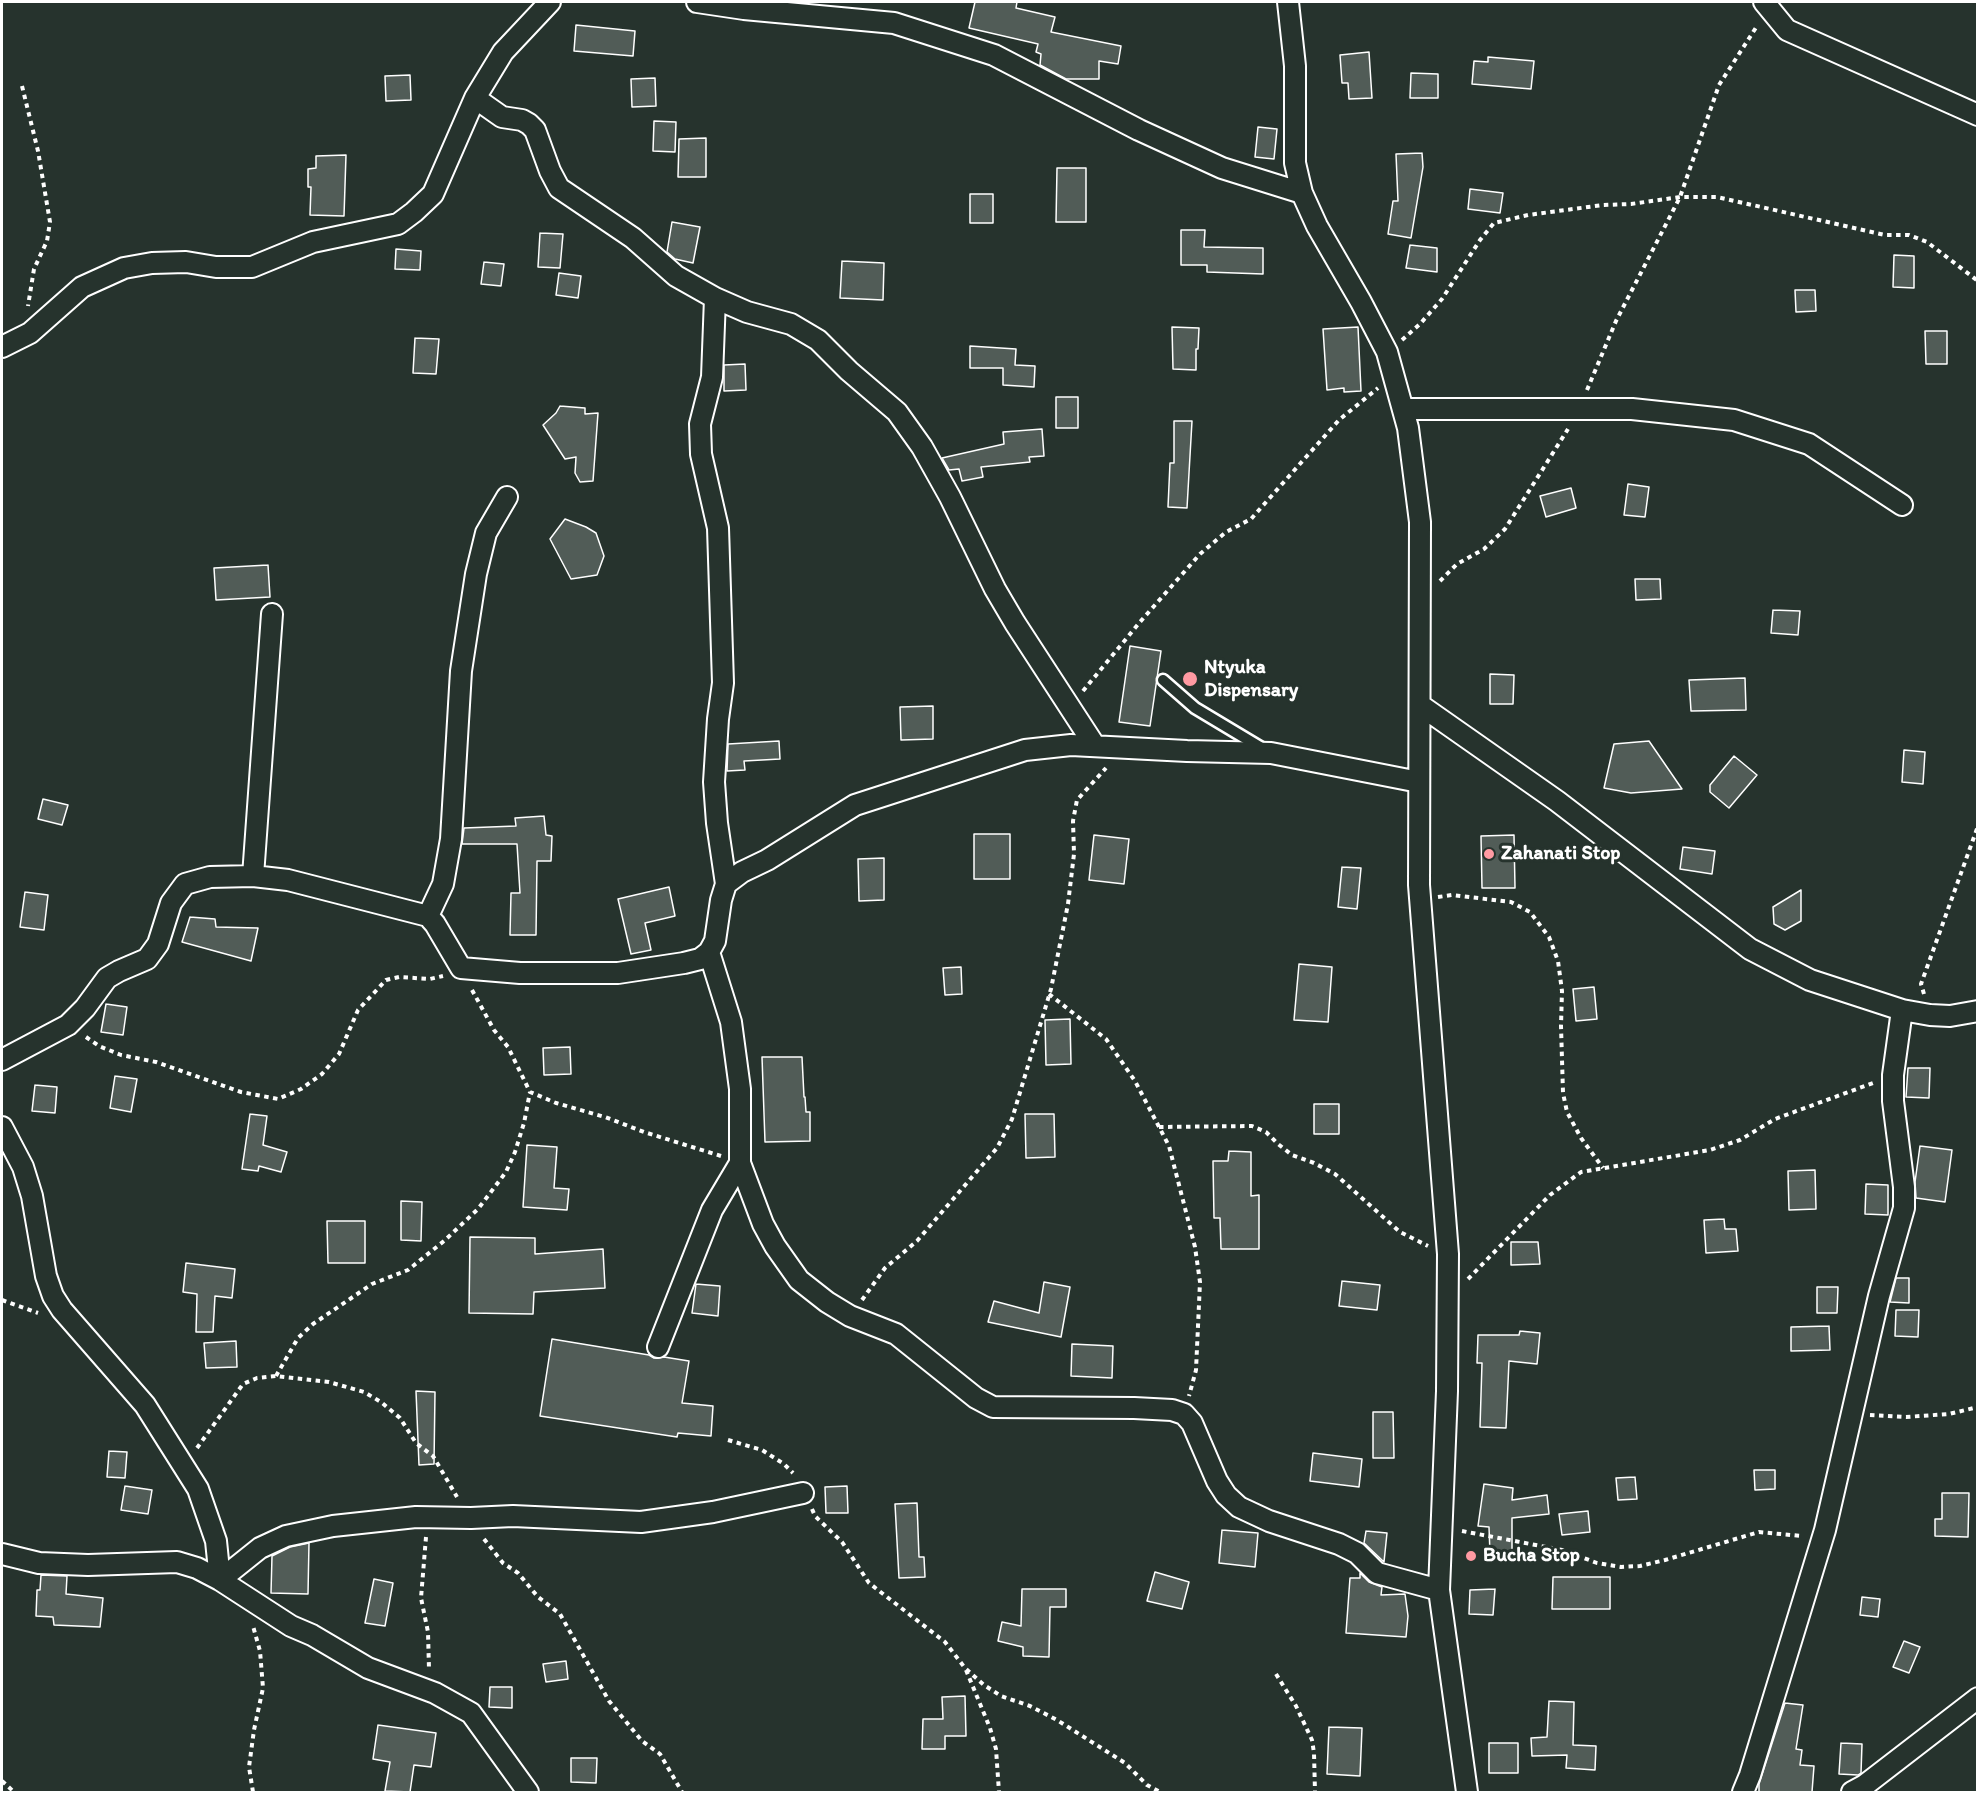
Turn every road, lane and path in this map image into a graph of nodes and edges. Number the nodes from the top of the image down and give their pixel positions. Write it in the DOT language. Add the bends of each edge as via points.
graph roads {
  1 [pos="550,2"];
  2 [pos="697,2"];
  3 [pos="1288,2"];
  4 [pos="1767,5"];
  5 [pos="22,86"];
  6 [pos="475,98"];
  7 [pos="1977,115"];
  8 [pos="1302,193"];
  9 [pos="1680,197"];
  10 [pos="1977,281"];
  11 [pos="715,298"];
  12 [pos="28,334"];
  13 [pos="2,347"];
  14 [pos="1387,352"];
  15 [pos="1394,374"];
  16 [pos="1404,409"];
  17 [pos="1578,410"];
  18 [pos="507,497"];
  19 [pos="1902,505"];
  20 [pos="1421,600"];
  21 [pos="272,614"];
  22 [pos="1163,680"];
  23 [pos="1420,705"];
  24 [pos="1071,707"];
  25 [pos="1095,746"];
  26 [pos="1126,748"];
  27 [pos="1270,753"];
  28 [pos="1419,782"];
  29 [pos="1977,826"];
  30 [pos="253,876"];
  31 [pos="726,884"];
  32 [pos="1420,899"];
  33 [pos="428,916"];
  34 [pos="710,952"];
  35 [pos="461,968"];
  36 [pos="1049,993"];
  37 [pos="1902,1010"];
  38 [pos="1977,1011"];
  39 [pos="1930,1015"];
  40 [pos="68,1025"];
  41 [pos="2,1060"];
  42 [pos="1893,1075"];
  43 [pos="530,1092"];
  44 [pos="2,1127"];
  45 [pos="1159,1127"];
  46 [pos="740,1163"];
  47 [pos="1604,1169"];
  48 [pos="1448,1254"];
  49 [pos="1449,1300"];
  50 [pos="850,1316"];
  51 [pos="658,1347"];
  52 [pos="276,1376"];
  53 [pos="1977,1407"];
  54 [pos="1184,1414"];
  55 [pos="1851,1414"];
  56 [pos="728,1440"];
  57 [pos="184,1467"];
  58 [pos="803,1493"];
  59 [pos="431,1517"];
  60 [pos="471,1518"];
  61 [pos="1441,1526"];
  62 [pos="1822,1538"];
  63 [pos="2,1554"];
  64 [pos="220,1580"];
  65 [pos="1439,1590"];
  66 [pos="245,1596"];
  67 [pos="966,1668"];
  68 [pos="1276,1674"];
  69 [pos="428,1691"];
  70 [pos="1977,1698"];
  71 [pos="2,1781"];
  72 [pos="14,1792"];
  73 [pos="253,1792"];
  74 [pos="528,1792"];
  75 [pos="682,1792"];
  76 [pos="999,1792"];
  77 [pos="1160,1792"];
  78 [pos="1315,1792"];
  79 [pos="1467,1792"];
  80 [pos="1743,1792"];
  81 [pos="1852,1792"];
  1 -- 6 [label="street" via="503,52"];
  2 -- 8 [label="street" via="894,23 994,55 1222,168"];
  3 -- 8 [label="street" via="1295,66 1295,163"];
  4 -- 7 [label="street" via="1787,30"];
  4 -- 9 [label="path" via="1719,85"];
  5 -- 12 [label="path" via="50,222 28,299"];
  6 -- 11 [label="street" via="502,117 530,124 559,188 633,238 676,276"];
  6 -- 12 [label="street" via="433,194 398,224 314,242 252,267 186,262 124,268 82,287"];
  8 -- 14 [label="street"];
  9 -- 10 [label="path" via="1717,197 1885,234 1909,235 1927,242"];
  9 -- 14 [label="path" via="1528,215 1494,223 1442,299"];
  9 -- 17 [label="path" via="1616,321"];
  11 -- 24 [label="street" via="791,324 818,340 897,412 945,487 1015,623"];
  11 -- 31 [label="street" via="712,377 700,424 701,454 718,528 723,683 714,782"];
  12 -- 13 [label="street"];
  14 -- 15 [label="street"];
  15 -- 16 [label="street"];
  15 -- 24 [label="path" via="1339,420 1251,519 1226,532 1200,554"];
  16 -- 17 [label="street"];
  16 -- 20 [label="street" via="1420,522"];
  17 -- 19 [label="street" via="1632,409 1734,420 1809,444"];
  17 -- 20 [label="path" via="1505,529 1484,549 1457,564"];
  18 -- 33 [label="street" via="486,533 476,574 461,671 451,839 443,884"];
  20 -- 23 [label="street"];
  21 -- 30 [label="street"];
  22 -- 27 [label="lane" via="1195,708"];
  23 -- 28 [label="street"];
  23 -- 37 [label="street" via="1557,801 1750,949 1810,980"];
  24 -- 25 [label="street"];
  25 -- 26 [label="street"];
  25 -- 31 [label="street" via="1025,750 855,805"];
  26 -- 27 [label="street"];
  26 -- 36 [label="path" via="1077,800 1068,904"];
  27 -- 28 [label="street"];
  28 -- 32 [label="street"];
  29 -- 39 [label="path" via="1921,984"];
  30 -- 33 [label="street" via="288,880"];
  30 -- 40 [label="street" via="210,877 185,884 171,903 158,944 147,959 107,978"];
  31 -- 34 [label="street" via="716,941"];
  32 -- 47 [label="path" via="1452,895 1511,902 1530,912 1549,937 1563,991 1563,1094 1567,1112"];
  32 -- 48 [label="street"];
  33 -- 35 [label="street"];
  34 -- 35 [label="street" via="684,963 618,973 520,973"];
  34 -- 46 [label="street" via="731,1022 740,1089"];
  35 -- 40 [label="path" via="430,979 386,980 358,1010 339,1054 322,1074 278,1099 241,1092 156,1062 121,1055 99,1046"];
  35 -- 43 [label="path"];
  36 -- 45 [label="path" via="1106,1039 1136,1081"];
  36 -- 50 [label="path" via="1012,1119 997,1148 917,1241 885,1268"];
  37 -- 39 [label="street"];
  37 -- 42 [label="street"];
  38 -- 39 [label="street"];
  40 -- 41 [label="street"];
  42 -- 47 [label="path" via="1775,1119 1740,1140 1710,1150"];
  42 -- 55 [label="street" via="1904,1208"];
  43 -- 46 [label="path"];
  43 -- 52 [label="path" via="515,1152 506,1172 478,1209 408,1270 372,1284 313,1324 298,1338"];
  44 -- 57 [label="street" via="29,1186 53,1296 145,1405"];
  45 -- 48 [label="path" via="1252,1126 1266,1132 1292,1155 1335,1174 1400,1232"];
  45 -- 54 [label="path" via="1180,1187 1200,1282 1196,1370"];
  46 -- 50 [label="street" via="763,1224 799,1280"];
  46 -- 51 [label="street" via="712,1210"];
  47 -- 49 [label="path" via="1581,1172 1550,1195"];
  48 -- 49 [label="street"];
  49 -- 61 [label="street"];
  50 -- 54 [label="street" via="896,1334 976,1398 993,1407 1134,1408"];
  52 -- 57 [label="path" via="243,1384"];
  52 -- 60 [label="path" via="329,1382 364,1392 381,1402 432,1456"];
  53 -- 55 [label="path" via="1906,1418"];
  54 -- 65 [label="street" via="1192,1422 1217,1481 1239,1507 1339,1544 1357,1553 1377,1573"];
  55 -- 62 [label="street"];
  56 -- 58 [label="path" via="762,1450 784,1464 798,1477"];
  57 -- 64 [label="street" via="198,1489 216,1541"];
  58 -- 60 [label="street" via="641,1522"];
  58 -- 67 [label="path" via="815,1516 842,1542 869,1583 945,1642"];
  59 -- 60 [label="street"];
  59 -- 64 [label="street" via="374,1520 286,1536 260,1548"];
  59 -- 69 [label="path" via="421,1598 429,1632"];
  60 -- 75 [label="path" via="491,1549 560,1614 609,1701 642,1741 660,1754"];
  61 -- 62 [label="path" via="1562,1550 1621,1567 1678,1557 1759,1532"];
  61 -- 65 [label="street"];
  62 -- 80 [label="street"];
  63 -- 64 [label="street" via="39,1563 177,1562"];
  64 -- 66 [label="street"];
  65 -- 79 [label="street"];
  66 -- 69 [label="street" via="368,1668"];
  66 -- 73 [label="path" via="261,1651 263,1688 249,1767"];
  67 -- 76 [label="path" via="996,1749"];
  67 -- 77 [label="path" via="1001,1696 1058,1720 1125,1763"];
  68 -- 78 [label="path" via="1312,1740"];
  69 -- 74 [label="street" via="471,1713"];
  70 -- 81 [label="street"];
  71 -- 72 [label="path"];
}
